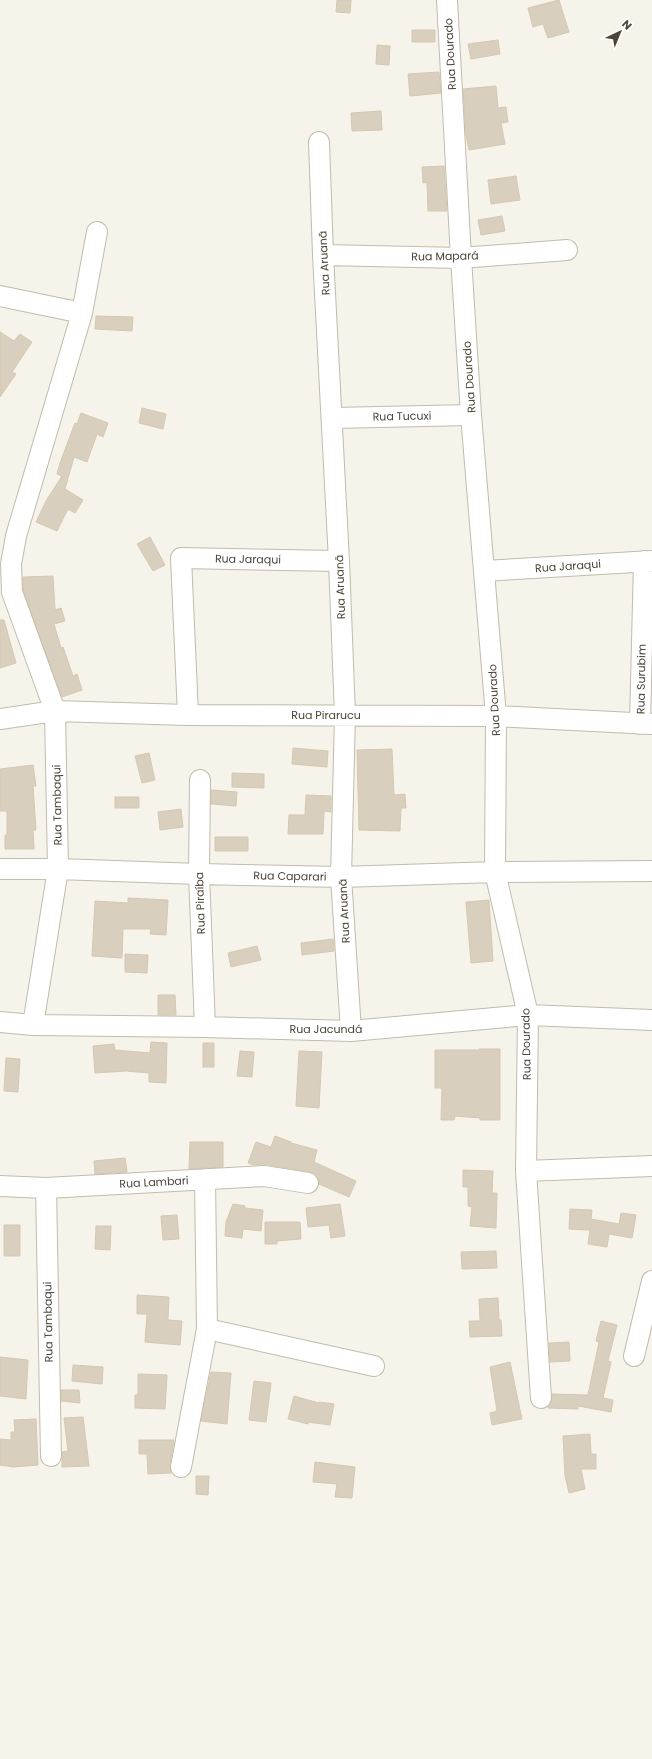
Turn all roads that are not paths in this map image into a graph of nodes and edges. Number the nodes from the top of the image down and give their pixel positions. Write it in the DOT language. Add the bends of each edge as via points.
graph roads {
  1 [pos="447,0"];
  2 [pos="319,142"];
  3 [pos="97,232"];
  4 [pos="567,250"];
  5 [pos="323,255"];
  6 [pos="461,258"];
  7 [pos="0,296"];
  8 [pos="82,313"];
  9 [pos="471,415"];
  10 [pos="333,418"];
  11 [pos="339,561"];
  12 [pos="648,561"];
  13 [pos="484,571"];
  14 [pos="6,591"];
  15 [pos="55,711"];
  16 [pos="188,715"];
  17 [pos="345,716"];
  18 [pos="496,716"];
  19 [pos="0,719"];
  20 [pos="646,724"];
  21 [pos="200,780"];
  22 [pos="0,869"];
  23 [pos="58,869"];
  24 [pos="652,871"];
  25 [pos="495,872"];
  26 [pos="199,874"];
  27 [pos="341,877"];
  28 [pos="528,1015"];
  29 [pos="652,1020"];
  30 [pos="0,1022"];
  31 [pos="33,1024"];
  32 [pos="205,1027"];
  33 [pos="351,1031"];
  34 [pos="652,1166"];
  35 [pos="526,1171"];
  36 [pos="206,1179"];
  37 [pos="308,1183"];
  38 [pos="0,1186"];
  39 [pos="46,1188"];
  40 [pos="652,1281"];
  41 [pos="207,1329"];
  42 [pos="634,1356"];
  43 [pos="374,1366"];
  44 [pos="541,1398"];
  45 [pos="51,1456"];
  46 [pos="181,1467"];
  1 -- 6 [label="street, Rua Dourado"];
  2 -- 5 [label="street, Rua Aruanã"];
  3 -- 8 [label="street, Rua Tambaqui"];
  4 -- 6 [label="street, Rua Mapará"];
  5 -- 6 [label="street, Rua Mapará"];
  5 -- 10 [label="street, Rua Aruanã"];
  6 -- 9 [label="street, Rua Dourado"];
  7 -- 8 [label="street"];
  8 -- 14 [label="street, Rua Tambaqui" via="16,536"];
  9 -- 10 [label="street, Rua Tucuxi"];
  9 -- 13 [label="street, Rua Dourado"];
  10 -- 11 [label="street, Rua Aruanã"];
  11 -- 16 [label="street, Rua Jaraqui" via="181,558"];
  11 -- 17 [label="street, Rua Aruanã"];
  12 -- 13 [label="street, Rua Jaraqui"];
  12 -- 20 [label="street, Rua Surubim"];
  13 -- 18 [label="street, Rua Dourado"];
  14 -- 15 [label="street, Rua Tambaqui"];
  15 -- 16 [label="street, Rua Pirarucu"];
  15 -- 19 [label="street, Rua Pirarucu"];
  15 -- 23 [label="street, Rua Tambaqui"];
  16 -- 17 [label="street, Rua Pirarucu"];
  17 -- 18 [label="street, Rua Pirarucu"];
  17 -- 27 [label="street, Rua Aruanã"];
  18 -- 20 [label="street, Rua Pirarucu"];
  18 -- 25 [label="street, Rua Dourado"];
  21 -- 26 [label="street, Rua Piraíba"];
  22 -- 23 [label="street, Rua Caparari"];
  23 -- 26 [label="street, Rua Caparari"];
  23 -- 31 [label="street, Rua Tambaqui"];
  24 -- 25 [label="street, Rua Caparari"];
  25 -- 27 [label="street, Rua Caparari"];
  25 -- 28 [label="street, Rua Dourado"];
  26 -- 27 [label="street, Rua Caparari"];
  26 -- 32 [label="street, Rua Piraíba"];
  27 -- 33 [label="street, Rua Aruanã"];
  28 -- 29 [label="street, Rua Jacundá"];
  28 -- 33 [label="street, Rua Jacundá"];
  28 -- 35 [label="street, Rua Dourado"];
  30 -- 31 [label="street, Rua Jacundá"];
  31 -- 32 [label="street, Rua Jacundá"];
  32 -- 33 [label="street, Rua Jacundá"];
  34 -- 35 [label="street"];
  35 -- 44 [label="street, Rua Dourado"];
  36 -- 37 [label="street, Rua Lambari" via="264,1176"];
  36 -- 39 [label="street, Rua Lambari"];
  36 -- 41 [label="street"];
  38 -- 39 [label="street, Rua Lambari"];
  39 -- 45 [label="street, Rua Tambaqui"];
  40 -- 42 [label="street"];
  41 -- 43 [label="street"];
  41 -- 46 [label="street"];
}
